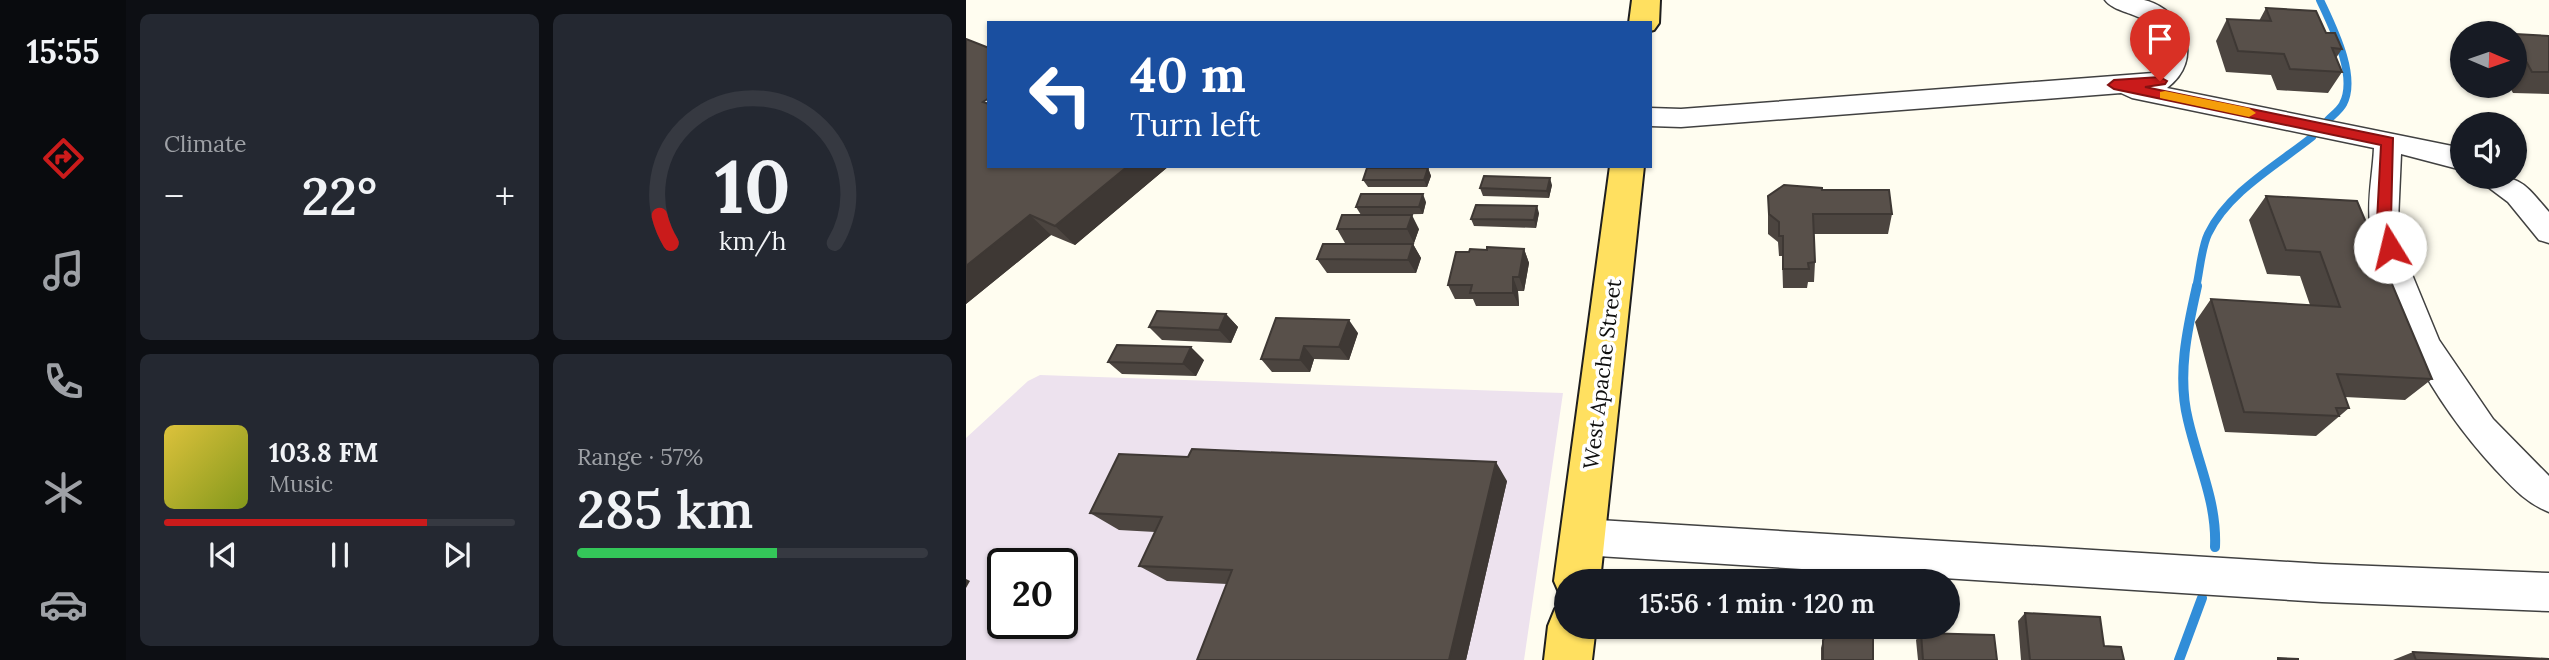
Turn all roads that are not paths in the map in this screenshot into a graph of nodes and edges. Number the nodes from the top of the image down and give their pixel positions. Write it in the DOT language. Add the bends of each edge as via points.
graph roads {
  1 [pos="1646,0"];
  2 [pos="2117,0"];
  3 [pos="1644,21"];
  4 [pos="2114,85"];
  5 [pos="1652,117"];
  6 [pos="2388,141"];
  7 [pos="2450,155"];
  8 [pos="1627,168"];
  9 [pos="2510,189"];
  10 [pos="2549,232"];
  11 [pos="2549,495"];
  12 [pos="1582,537"];
  13 [pos="1578,569"];
  14 [pos="2549,592"];
  15 [pos="1570,639"];
  16 [pos="1568,660"];
  1 -- 3 [label="main road"];
  2 -- 4 [label="lane" via="2131,2 2159,18 2170,29 2177,50 2174,65 2160,81"];
  4 -- 5 [label="lane"];
  4 -- 6 [label="lane"];
  6 -- 7 [label="lane"];
  6 -- 11 [label="lane" via="2384,221 2396,272 2426,347 2481,430"];
  8 -- 12 [label="main road, West Apache Street"];
  9 -- 10 [label="lane"];
  12 -- 13 [label="main road, West Apache Street"];
  12 -- 14 [label="lane" via="2322,583"];
  15 -- 16 [label="main road"];
}
